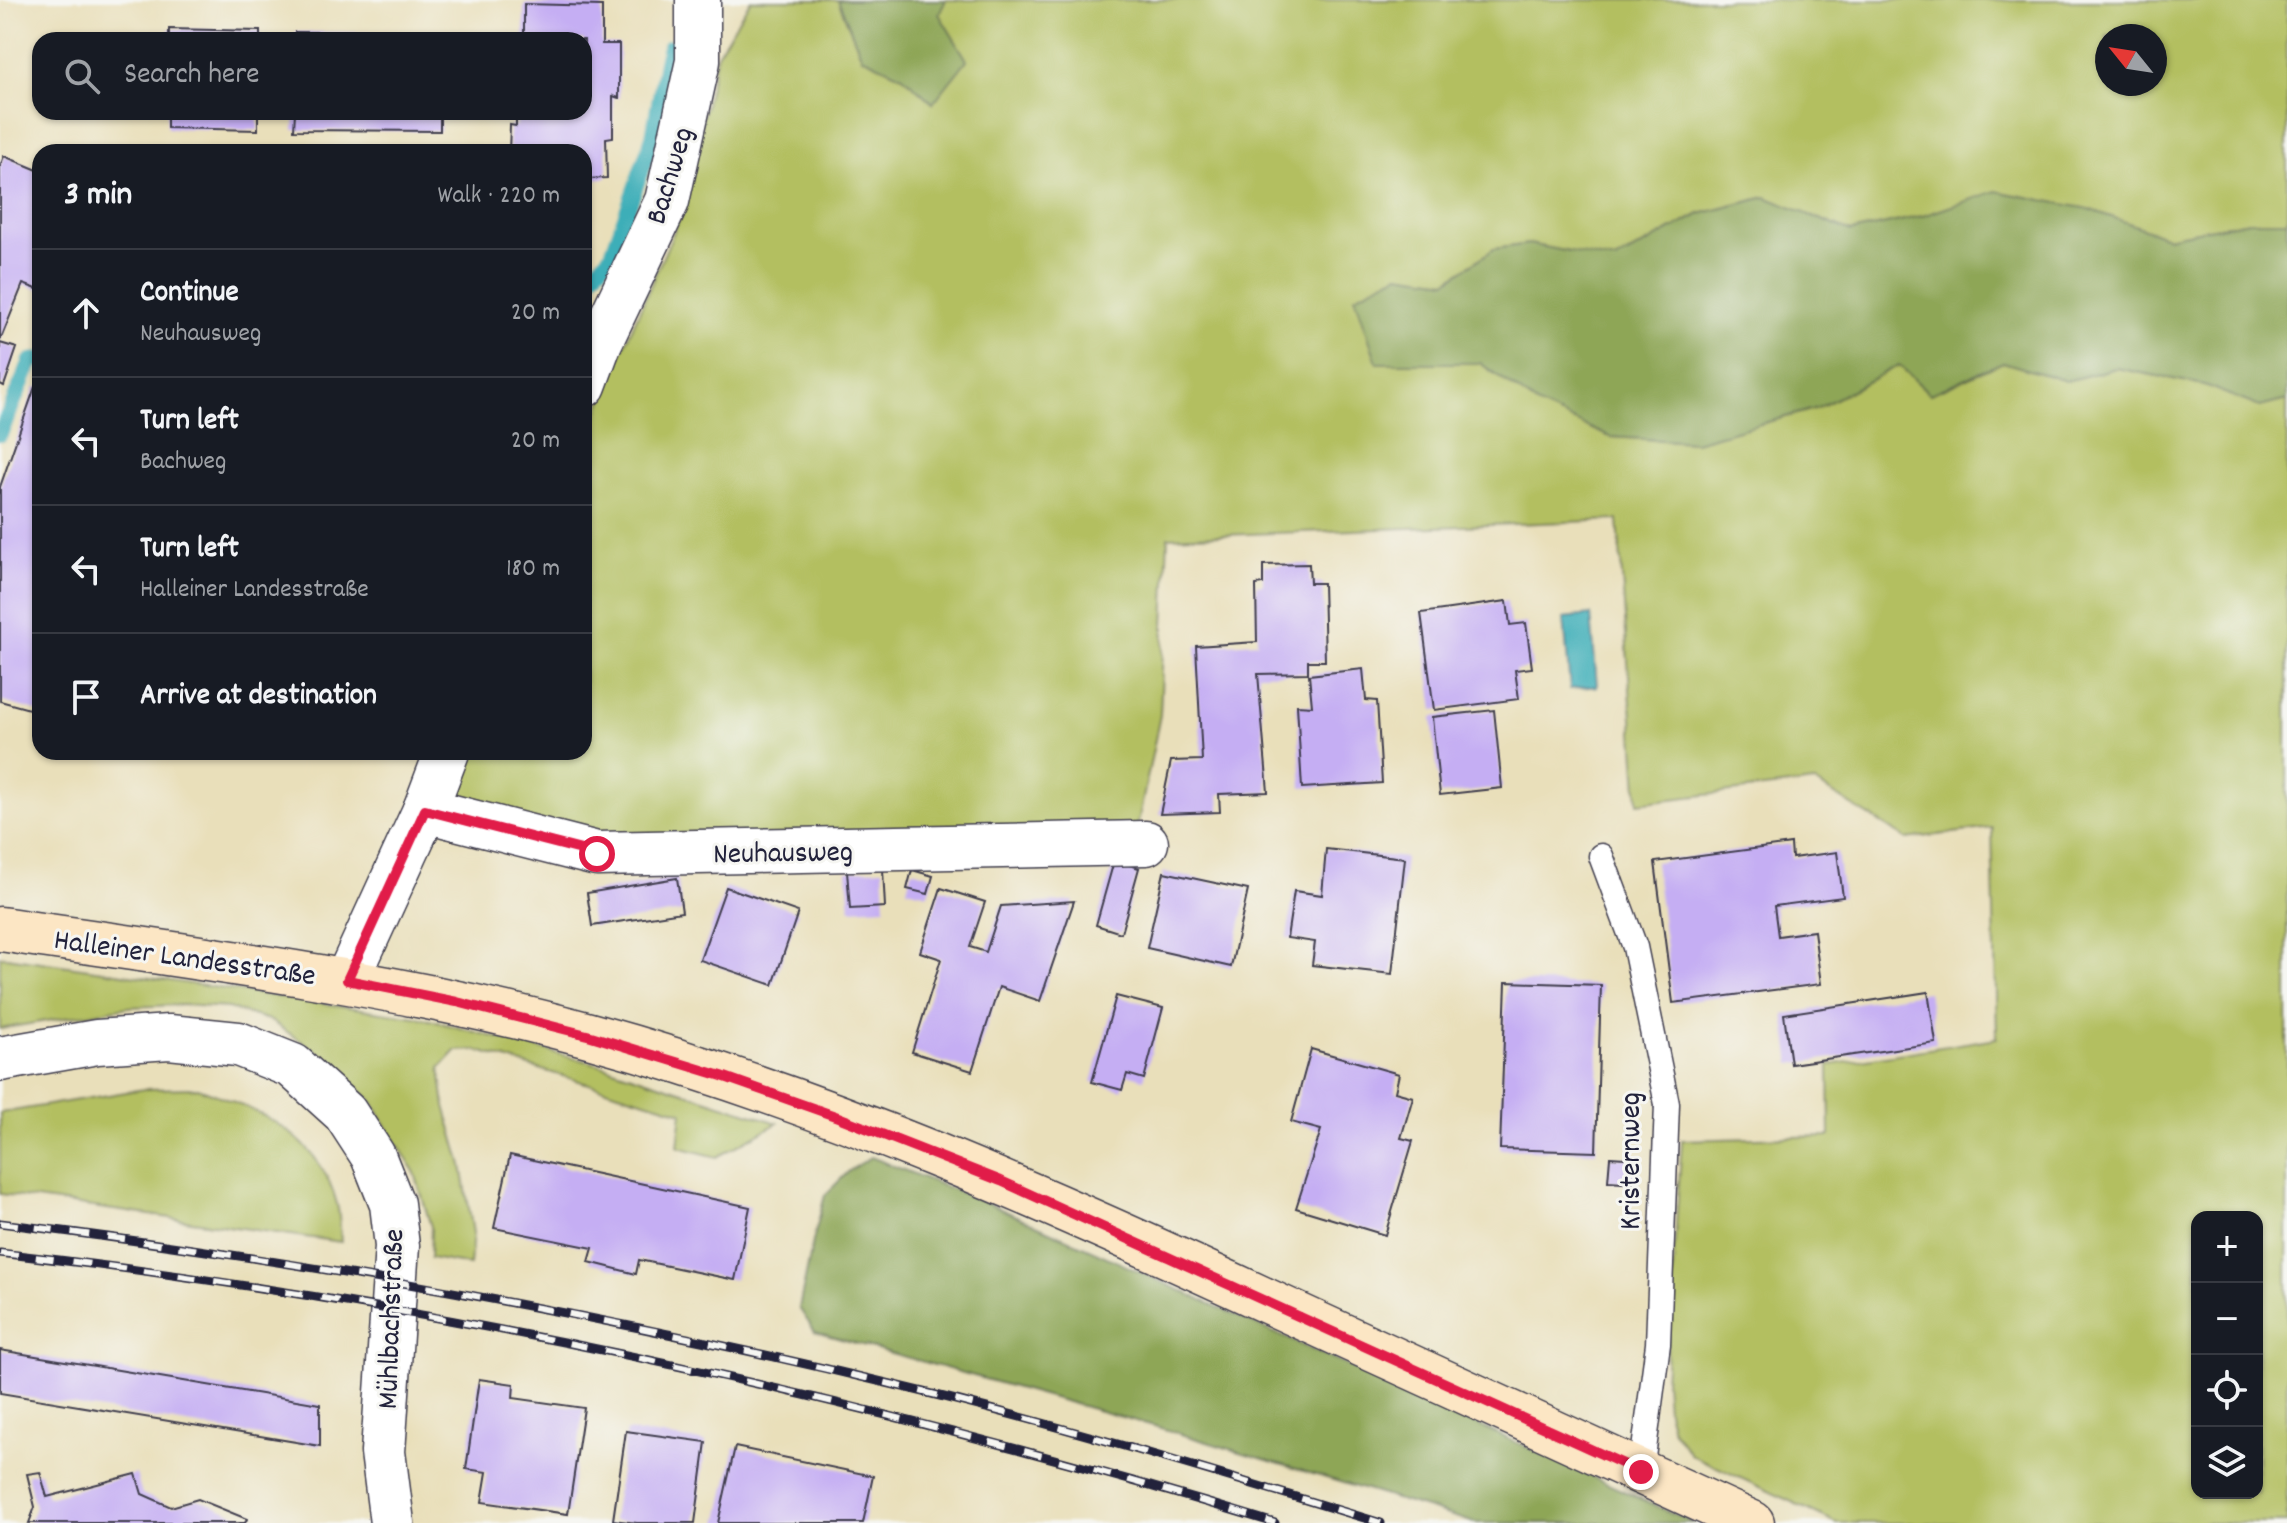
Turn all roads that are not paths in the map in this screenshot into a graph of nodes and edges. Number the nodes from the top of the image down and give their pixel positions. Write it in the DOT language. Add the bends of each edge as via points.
graph roads {
  1 [pos="698,0"];
  2 [pos="592,364"];
  3 [pos="444,760"];
  4 [pos="425,810"];
  5 [pos="1146,843"];
  6 [pos="1601,856"];
  7 [pos="0,929"];
  8 [pos="347,980"];
  9 [pos="0,1059"];
  10 [pos="1641,1472"];
  11 [pos="392,1523"];
  12 [pos="1752,1523"];
  1 -- 2 [label="street, Bachweg" via="698,61 667,201"];
  3 -- 4 [label="street"];
  4 -- 5 [label="street, Neuhausweg" via="597,854"];
  4 -- 8 [label="street"];
  6 -- 10 [label="lane, Kristernweg" via="1635,947 1667,1104 1658,1344"];
  7 -- 8 [label="main road, Halleiner Landesstraße"];
  8 -- 10 [label="main road, Halleiner Landesstraße" via="591,1036 838,1117 1001,1181"];
  9 -- 11 [label="street, Mühlbachstraße" via="97,1042 169,1037 238,1044 293,1066 345,1113 373,1156 392,1204 397,1246 383,1452"];
  10 -- 12 [label="main road, Halleiner Landesstraße"];
}
